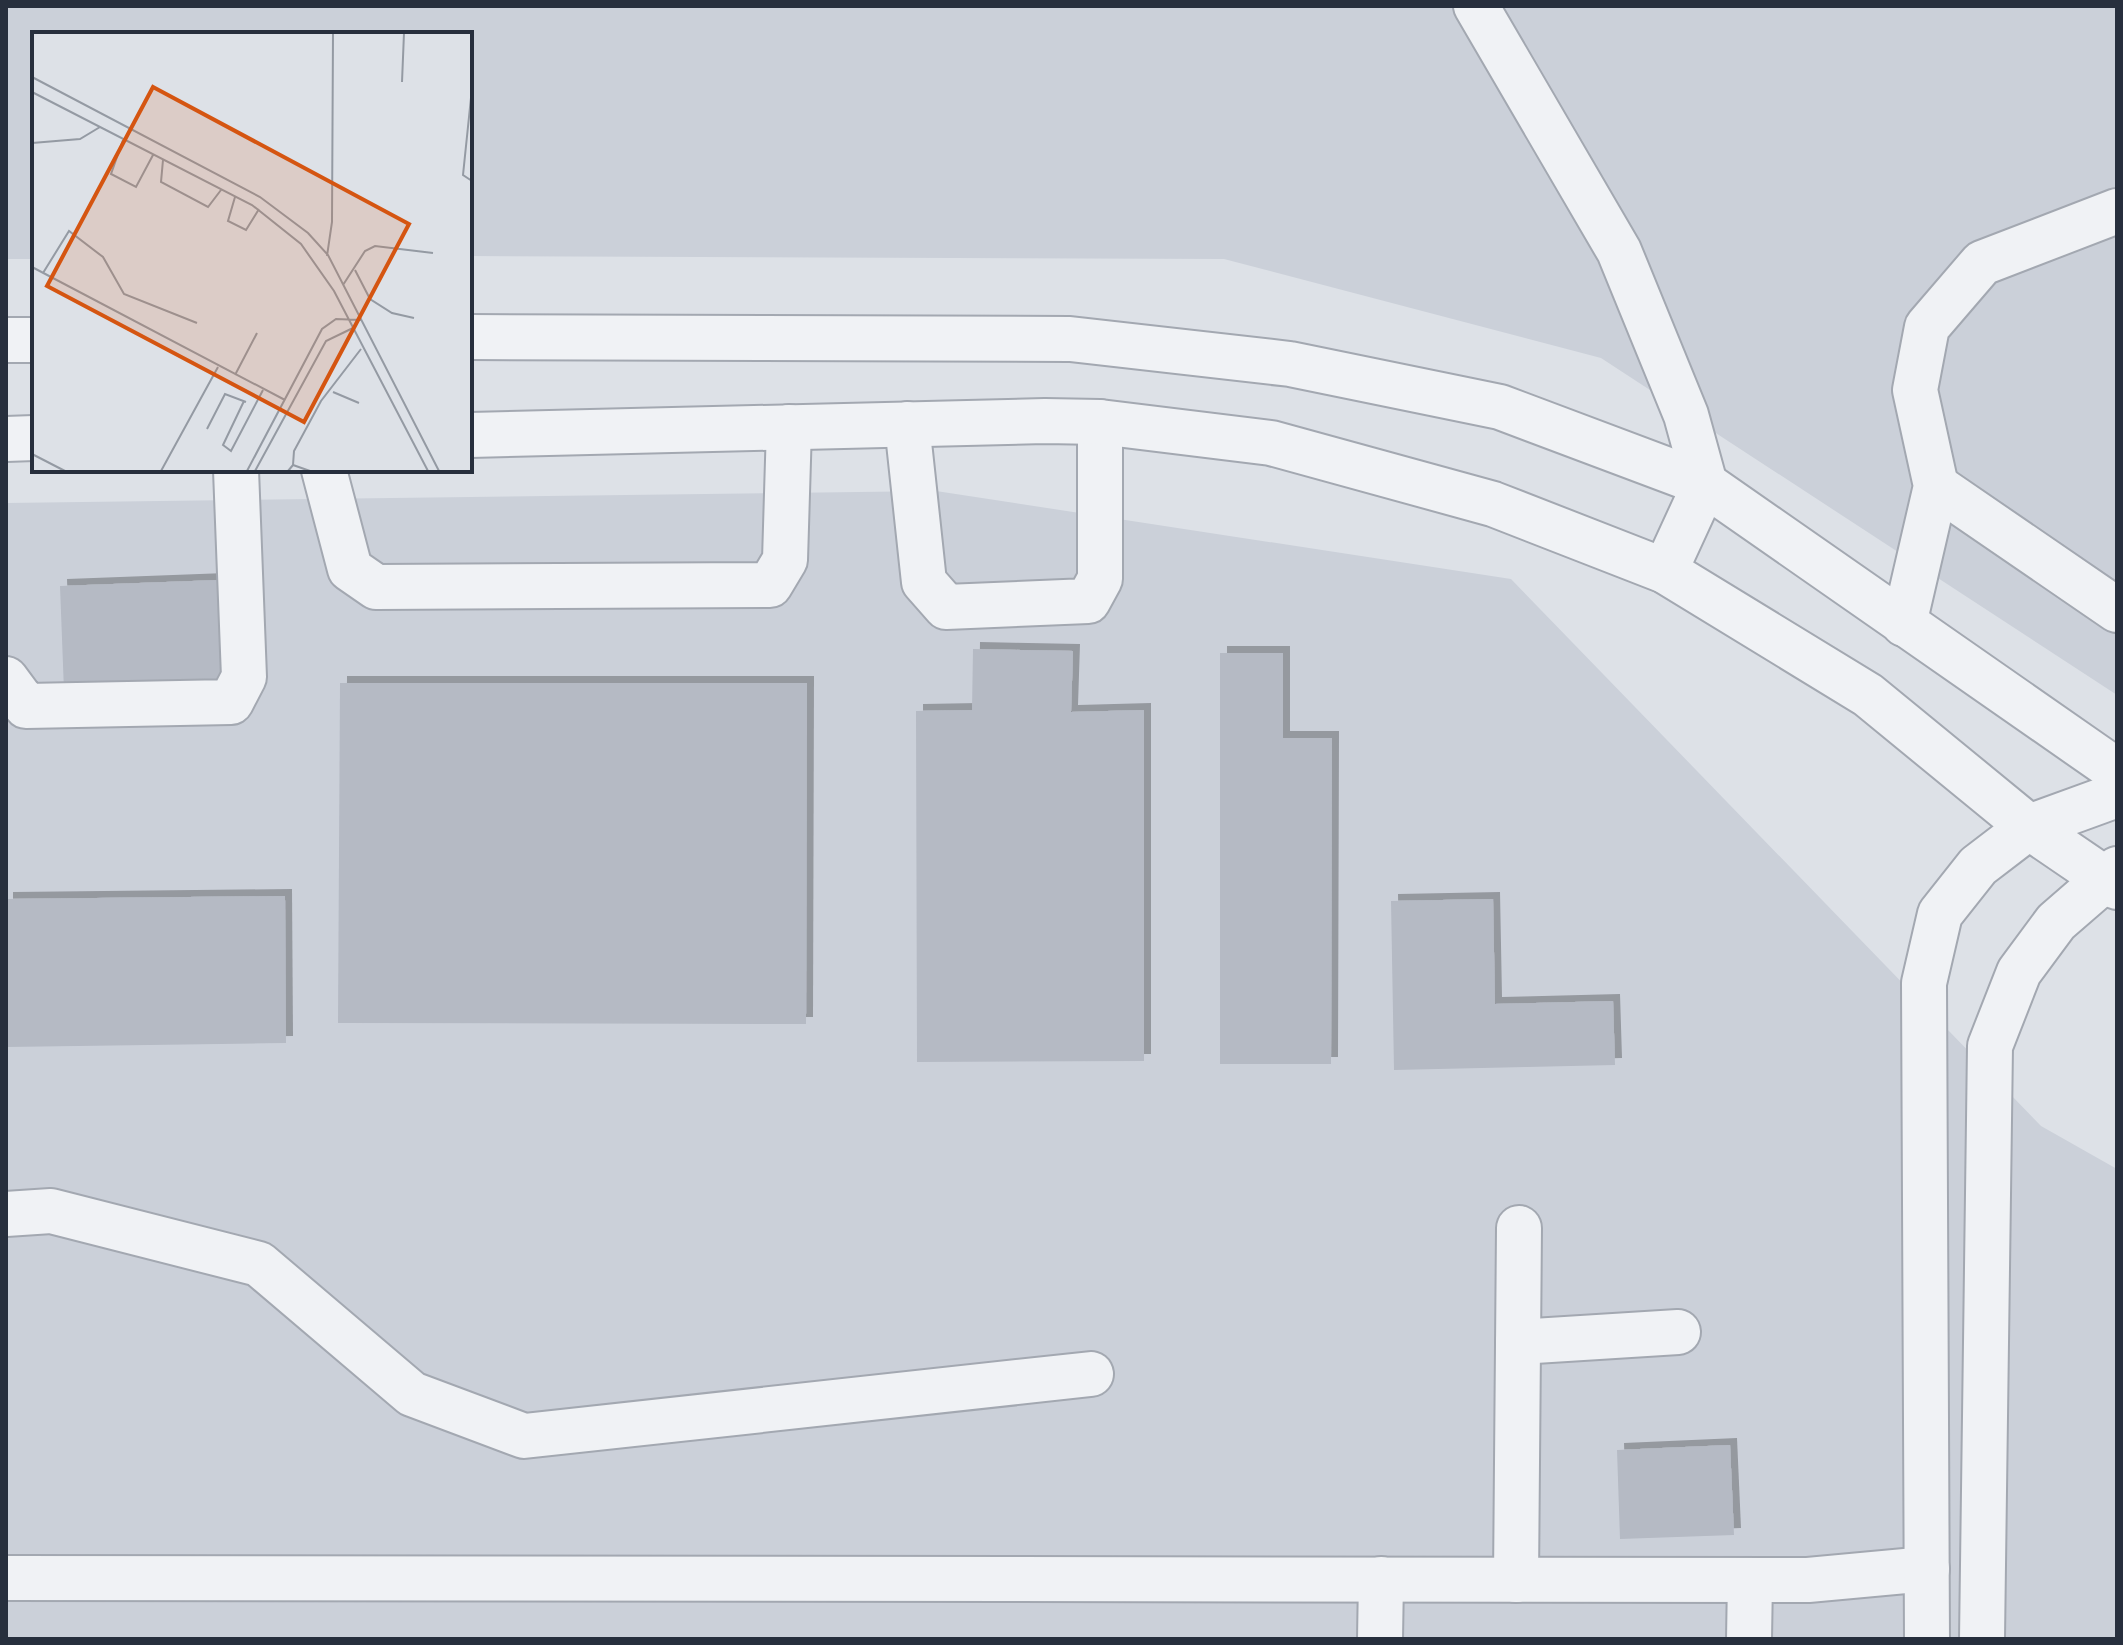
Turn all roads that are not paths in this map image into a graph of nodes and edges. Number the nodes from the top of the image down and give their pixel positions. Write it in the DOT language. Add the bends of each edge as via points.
graph roads {
  1 [pos="1476,6"];
  2 [pos="2117,211"];
  3 [pos="472,337"];
  4 [pos="6,340"];
  5 [pos="32,340"];
  6 [pos="1100,422"];
  7 [pos="907,424"];
  8 [pos="789,427"];
  9 [pos="472,435"];
  10 [pos="32,438"];
  11 [pos="6,439"];
  12 [pos="236,472"];
  13 [pos="325,472"];
  14 [pos="1705,484"];
  15 [pos="1936,486"];
  16 [pos="1665,571"];
  17 [pos="2117,610"];
  18 [pos="1904,624"];
  19 [pos="6,679"];
  20 [pos="2117,771"];
  21 [pos="2117,795"];
  22 [pos="2029,827"];
  23 [pos="2113,878"];
  24 [pos="6,1214"];
  25 [pos="1519,1228"];
  26 [pos="1678,1332"];
  27 [pos="1518,1342"];
  28 [pos="1091,1374"];
  29 [pos="1927,1569"];
  30 [pos="6,1578"];
  31 [pos="1381,1579"];
  32 [pos="1516,1580"];
  33 [pos="1750,1580"];
  34 [pos="1380,1639"];
  35 [pos="1749,1639"];
  36 [pos="1927,1639"];
  37 [pos="1982,1639"];
  1 -- 14 [label="street" via="1619,251 1686,415"];
  2 -- 15 [label="street" via="1982,263 1927,327 1915,390"];
  3 -- 14 [label="street" via="1070,339 1274,362 1500,407"];
  4 -- 5 [label="street"];
  6 -- 7 [label="street"];
  6 -- 7 [label="street" via="1100,579 1088,601 946,607 924,582"];
  6 -- 16 [label="street" via="1271,443 1493,504"];
  7 -- 8 [label="street"];
  8 -- 9 [label="street"];
  8 -- 13 [label="street" via="785,560 770,585 376,587 350,569"];
  10 -- 11 [label="street"];
  12 -- 19 [label="street" via="244,677 231,702 26,706"];
  14 -- 16 [label="street"];
  14 -- 18 [label="street"];
  15 -- 17 [label="street"];
  15 -- 18 [label="street"];
  16 -- 22 [label="street" via="1868,695"];
  18 -- 20 [label="street"];
  21 -- 22 [label="street"];
  22 -- 23 [label="street"];
  22 -- 29 [label="street" via="1978,866 1940,914 1924,983"];
  23 -- 37 [label="street" via="2056,922 2019,972 1990,1046"];
  24 -- 28 [label="street" via="51,1211 259,1264 412,1394 524,1436"];
  25 -- 27 [label="street"];
  26 -- 27 [label="street"];
  27 -- 32 [label="street"];
  29 -- 33 [label="street"];
  29 -- 36 [label="street"];
  30 -- 31 [label="street"];
  31 -- 32 [label="street"];
  31 -- 34 [label="street"];
  32 -- 33 [label="street"];
  33 -- 35 [label="street"];
}
